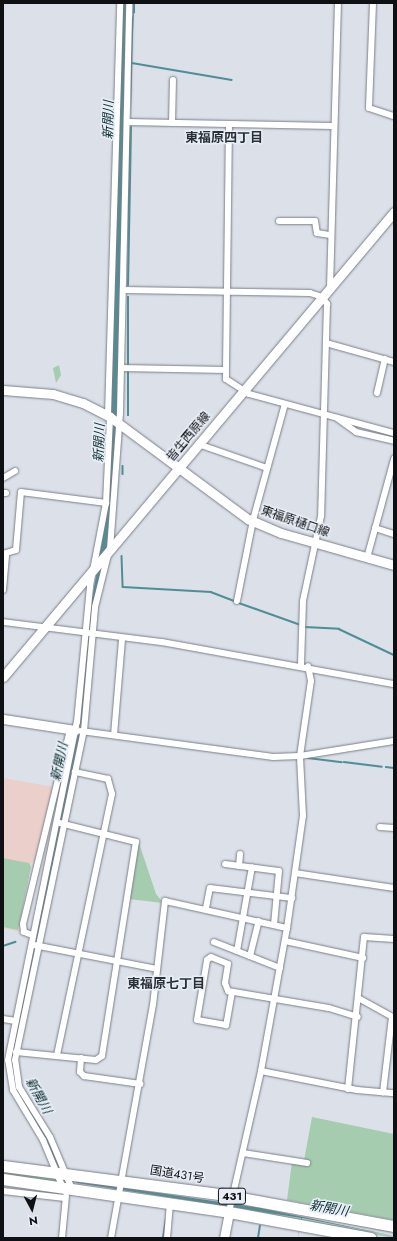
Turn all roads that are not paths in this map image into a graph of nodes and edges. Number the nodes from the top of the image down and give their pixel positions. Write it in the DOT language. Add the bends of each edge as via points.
graph roads {
  1 [pos="120,3"];
  2 [pos="129,3"];
  3 [pos="338,3"];
  4 [pos="373,3"];
  5 [pos="173,80"];
  6 [pos="394,116"];
  7 [pos="127,122"];
  8 [pos="172,123"];
  9 [pos="229,124"];
  10 [pos="332,126"];
  11 [pos="394,212"];
  12 [pos="279,221"];
  13 [pos="390,223"];
  14 [pos="329,234"];
  15 [pos="330,288"];
  16 [pos="123,290"];
  17 [pos="227,292"];
  18 [pos="322,297"];
  19 [pos="326,343"];
  20 [pos="385,359"];
  21 [pos="394,362"];
  22 [pos="121,368"];
  23 [pos="226,370"];
  24 [pos="3,390"];
  25 [pos="243,392"];
  26 [pos="377,392"];
  27 [pos="285,404"];
  28 [pos="324,415"];
  29 [pos="112,418"];
  30 [pos="337,418"];
  31 [pos="394,433"];
  32 [pos="394,441"];
  33 [pos="198,444"];
  34 [pos="394,460"];
  35 [pos="180,468"];
  36 [pos="268,468"];
  37 [pos="15,471"];
  38 [pos="3,478"];
  39 [pos="387,486"];
  40 [pos="394,488"];
  41 [pos="106,503"];
  42 [pos="253,520"];
  43 [pos="375,528"];
  44 [pos="394,534"];
  45 [pos="316,543"];
  46 [pos="108,552"];
  47 [pos="367,558"];
  48 [pos="394,565"];
  49 [pos="95,569"];
  50 [pos="3,590"];
  51 [pos="237,600"];
  52 [pos="3,622"];
  53 [pos="43,629"];
  54 [pos="89,635"];
  55 [pos="122,640"];
  56 [pos="301,666"];
  57 [pos="308,666"];
  58 [pos="3,677"];
  59 [pos="394,684"];
  60 [pos="3,719"];
  61 [pos="77,730"];
  62 [pos="114,735"];
  63 [pos="394,741"];
  64 [pos="300,756"];
  65 [pos="75,772"];
  66 [pos="60,823"];
  67 [pos="380,827"];
  68 [pos="394,828"];
  69 [pos="104,832"];
  70 [pos="240,854"];
  71 [pos="225,864"];
  72 [pos="239,866"];
  73 [pos="252,867"];
  74 [pos="295,873"];
  75 [pos="394,888"];
  76 [pos="249,893"];
  77 [pos="276,896"];
  78 [pos="292,898"];
  79 [pos="206,908"];
  80 [pos="245,918"];
  81 [pos="259,921"];
  82 [pos="274,924"];
  83 [pos="287,928"];
  84 [pos="32,935"];
  85 [pos="394,939"];
  86 [pos="285,941"];
  87 [pos="214,942"];
  88 [pos="34,945"];
  89 [pos="237,951"];
  90 [pos="77,954"];
  91 [pos="250,956"];
  92 [pos="363,958"];
  93 [pos="117,961"];
  94 [pos="280,968"];
  95 [pos="156,969"];
  96 [pos="232,992"];
  97 [pos="274,998"];
  98 [pos="360,999"];
  99 [pos="358,1017"];
  100 [pos="393,1017"];
  101 [pos="3,1019"];
  102 [pos="16,1021"];
  103 [pos="16,1052"];
  104 [pos="57,1055"];
  105 [pos="81,1058"];
  106 [pos="9,1067"];
  107 [pos="261,1071"];
  108 [pos="140,1084"];
  109 [pos="348,1089"];
  110 [pos="383,1092"];
  111 [pos="394,1093"];
  112 [pos="35,1118"];
  113 [pos="243,1153"];
  114 [pos="307,1164"];
  115 [pos="3,1166"];
  116 [pos="3,1179"];
  117 [pos="65,1179"];
  118 [pos="123,1180"];
  119 [pos="3,1191"];
  120 [pos="120,1195"];
  121 [pos="232,1198"];
  122 [pos="170,1203"];
  123 [pos="229,1210"];
  124 [pos="394,1226"];
  125 [pos="62,1238"];
  126 [pos="111,1238"];
  127 [pos="167,1238"];
  128 [pos="224,1238"];
  129 [pos="371,1238"];
  1 -- 29 [label="street"];
  2 -- 7 [label="street"];
  3 -- 10 [label="street"];
  4 -- 6 [label="street" via="370,108"];
  5 -- 8 [label="street"];
  7 -- 8 [label="street"];
  7 -- 16 [label="street"];
  8 -- 9 [label="street"];
  9 -- 10 [label="street"];
  9 -- 17 [label="street"];
  10 -- 14 [label="street"];
  11 -- 13 [label="main road, 皆生西原線"];
  12 -- 14 [label="street" via="315,221 317,233"];
  13 -- 15 [label="main road, 皆生西原線"];
  14 -- 15 [label="street"];
  15 -- 18 [label="main road, 皆生西原線"];
  16 -- 17 [label="street"];
  16 -- 22 [label="street"];
  17 -- 18 [label="street" via="310,293"];
  17 -- 23 [label="street"];
  18 -- 19 [label="street" via="327,304"];
  18 -- 25 [label="main road, 皆生西原線"];
  19 -- 20 [label="street"];
  19 -- 28 [label="street"];
  20 -- 21 [label="street"];
  20 -- 26 [label="street"];
  22 -- 23 [label="street"];
  22 -- 29 [label="street"];
  23 -- 25 [label="street" via="226,379"];
  24 -- 29 [label="main road, 東福原樋口線" via="63,396"];
  25 -- 27 [label="street"];
  25 -- 33 [label="main road, 皆生西原線"];
  27 -- 28 [label="street"];
  27 -- 36 [label="street"];
  28 -- 30 [label="street"];
  28 -- 45 [label="street" via="321,516"];
  29 -- 35 [label="main road, 東福原樋口線"];
  29 -- 41 [label="street"];
  29 -- 46 [label="street"];
  30 -- 31 [label="street"];
  30 -- 32 [label="street" via="356,432"];
  33 -- 35 [label="main road, 皆生西原線"];
  33 -- 36 [label="street"];
  34 -- 39 [label="street"];
  35 -- 42 [label="main road, 東福原樋口線"];
  35 -- 46 [label="main road, 皆生西原線"];
  36 -- 42 [label="street"];
  37 -- 38 [label="street"];
  39 -- 40 [label="street"];
  39 -- 43 [label="street"];
  41 -- 49 [label="street"];
  41 -- 50 [label="street" via="21,492 16,550 6,553"];
  42 -- 45 [label="main road, 東福原樋口線"];
  42 -- 51 [label="street"];
  43 -- 44 [label="street"];
  43 -- 47 [label="street"];
  45 -- 47 [label="main road, 東福原樋口線"];
  45 -- 56 [label="street" via="303,601"];
  46 -- 49 [label="main road, 皆生西原線"];
  46 -- 54 [label="street"];
  47 -- 48 [label="main road, 東福原樋口線"];
  49 -- 53 [label="main road, 皆生西原線"];
  49 -- 54 [label="street"];
  52 -- 53 [label="street"];
  53 -- 54 [label="street"];
  53 -- 58 [label="main road, 皆生西原線"];
  54 -- 55 [label="street"];
  54 -- 61 [label="street"];
  54 -- 61 [label="street"];
  55 -- 56 [label="street" via="158,642"];
  55 -- 62 [label="street"];
  56 -- 57 [label="street"];
  57 -- 59 [label="street"];
  57 -- 64 [label="street" via="311,681"];
  60 -- 61 [label="main road"];
  61 -- 62 [label="street"];
  61 -- 65 [label="street"];
  61 -- 66 [label="street"];
  61 -- 84 [label="street" via="23,924 24,932"];
  62 -- 64 [label="street" via="256,756"];
  63 -- 64 [label="street"];
  64 -- 74 [label="street" via="302,816"];
  65 -- 66 [label="street"];
  65 -- 69 [label="street" via="109,781 112,794"];
  66 -- 69 [label="street"];
  66 -- 84 [label="street"];
  66 -- 88 [label="street"];
  67 -- 68 [label="street"];
  69 -- 90 [label="street"];
  69 -- 93 [label="street" via="134,839 136,845"];
  70 -- 72 [label="street"];
  71 -- 72 [label="street"];
  72 -- 73 [label="street"];
  73 -- 76 [label="street"];
  73 -- 77 [label="street" via="278,871"];
  74 -- 75 [label="street"];
  74 -- 78 [label="street"];
  76 -- 77 [label="street"];
  76 -- 79 [label="street" via="210,888"];
  76 -- 80 [label="street"];
  77 -- 78 [label="street"];
  77 -- 82 [label="street"];
  78 -- 83 [label="street"];
  79 -- 80 [label="street"];
  79 -- 95 [label="street" via="165,901"];
  80 -- 81 [label="street"];
  80 -- 89 [label="street"];
  81 -- 82 [label="street"];
  81 -- 91 [label="street"];
  82 -- 83 [label="street"];
  83 -- 86 [label="street"];
  84 -- 88 [label="street"];
  85 -- 92 [label="street" via="365,936"];
  86 -- 92 [label="street"];
  86 -- 94 [label="street"];
  87 -- 89 [label="street"];
  88 -- 90 [label="street"];
  88 -- 102 [label="street"];
  88 -- 103 [label="street"];
  89 -- 91 [label="street"];
  90 -- 93 [label="street"];
  90 -- 104 [label="street"];
  91 -- 94 [label="street"];
  92 -- 98 [label="street"];
  93 -- 95 [label="street"];
  93 -- 105 [label="street" via="102,1056 96,1060"];
  94 -- 97 [label="street"];
  95 -- 108 [label="street"];
  96 -- 96 [label="street" via="226,1025 198,1020 209,958 228,964 225,987"];
  96 -- 97 [label="street"];
  97 -- 99 [label="street" via="329,1008"];
  97 -- 107 [label="street"];
  98 -- 99 [label="street"];
  98 -- 100 [label="street"];
  99 -- 109 [label="street"];
  100 -- 110 [label="street"];
  101 -- 102 [label="street"];
  102 -- 106 [label="street"];
  103 -- 104 [label="street"];
  103 -- 106 [label="street"];
  104 -- 105 [label="street"];
  105 -- 108 [label="street" via="80,1072 84,1076"];
  106 -- 112 [label="street" via="13,1090"];
  107 -- 109 [label="street"];
  107 -- 113 [label="street"];
  108 -- 118 [label="street"];
  109 -- 110 [label="street"];
  110 -- 111 [label="street"];
  112 -- 117 [label="street"];
  112 -- 117 [label="street"];
  113 -- 114 [label="street"];
  113 -- 121 [label="street"];
  115 -- 117 [label="highway, 国道431号 / 431"];
  116 -- 117 [label="highway, 国道431号 / 431"];
  117 -- 118 [label="highway, 国道431号 / 431"];
  117 -- 119 [label="street"];
  117 -- 120 [label="highway, 国道431号 / 431"];
  117 -- 125 [label="street"];
  118 -- 120 [label="street"];
  118 -- 121 [label="highway, 国道431号 / 431"];
  120 -- 122 [label="highway, 国道431号 / 431"];
  120 -- 126 [label="street"];
  121 -- 123 [label="street"];
  121 -- 124 [label="highway, 国道431号 / 431"];
  122 -- 123 [label="highway, 国道431号 / 431"];
  122 -- 127 [label="street"];
  123 -- 128 [label="main road"];
  123 -- 129 [label="highway, 国道431号 / 431"];
}
